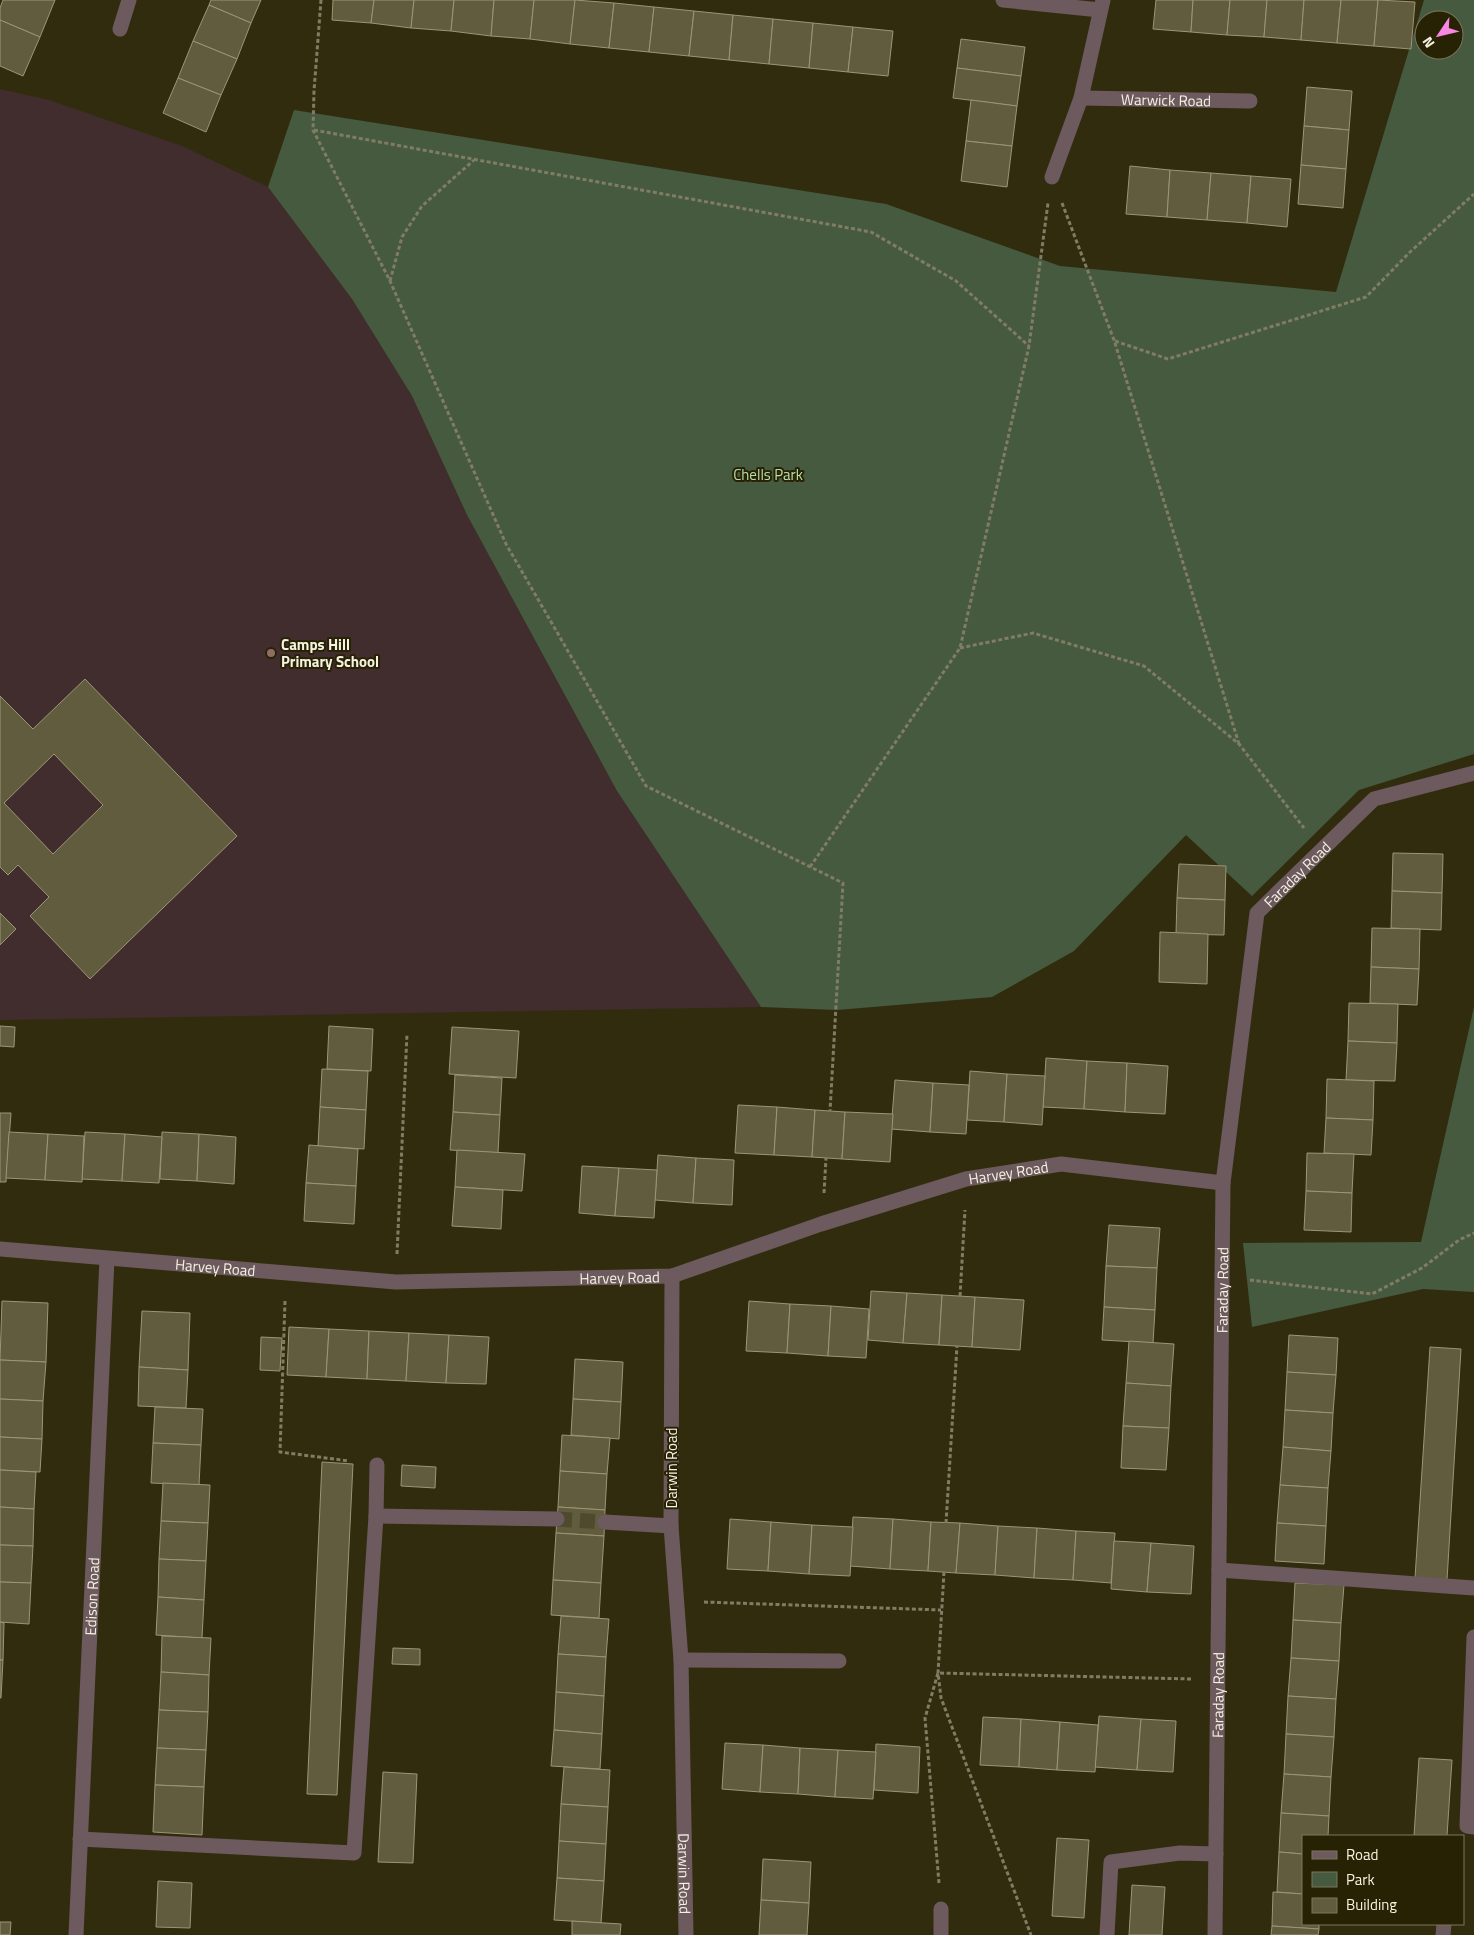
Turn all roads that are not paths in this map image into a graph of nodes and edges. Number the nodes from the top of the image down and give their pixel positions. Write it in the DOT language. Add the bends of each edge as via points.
graph roads {
  1 [pos="129,0"];
  2 [pos="1003,0"];
  3 [pos="1102,5"];
  4 [pos="120,29"];
  5 [pos="1081,98"];
  6 [pos="1250,101"];
  7 [pos="1052,177"];
  8 [pos="1474,773"];
  9 [pos="1223,1182"];
  10 [pos="0,1249"];
  11 [pos="107,1259"];
  12 [pos="672,1276"];
  13 [pos="377,1465"];
  14 [pos="376,1516"];
  15 [pos="557,1519"];
  16 [pos="605,1522"];
  17 [pos="671,1526"];
  18 [pos="1219,1570"];
  19 [pos="1474,1588"];
  20 [pos="1474,1637"];
  21 [pos="681,1660"];
  22 [pos="839,1661"];
  23 [pos="1474,1828"];
  24 [pos="80,1839"];
  25 [pos="1216,1854"];
  26 [pos="941,1909"];
  27 [pos="76,1935"];
  28 [pos="686,1935"];
  29 [pos="941,1935"];
  30 [pos="1107,1935"];
  31 [pos="1215,1935"];
  1 -- 4 [label="street"];
  2 -- 3 [label="street"];
  3 -- 5 [label="street"];
  5 -- 6 [label="street, Warwick Road"];
  5 -- 7 [label="street"];
  8 -- 9 [label="street, Faraday Road" via="1374,799 1257,913"];
  9 -- 12 [label="street, Harvey Road" via="1061,1164 966,1179 821,1224"];
  9 -- 18 [label="street, Faraday Road"];
  10 -- 11 [label="street, Harvey Road"];
  11 -- 12 [label="street, Harvey Road" via="396,1282"];
  11 -- 24 [label="street, Edison Road"];
  12 -- 17 [label="street, Darwin Road"];
  13 -- 14 [label="street"];
  14 -- 15 [label="street"];
  14 -- 24 [label="street" via="354,1853"];
  16 -- 17 [label="street"];
  17 -- 21 [label="street, Darwin Road"];
  18 -- 19 [label="street"];
  18 -- 25 [label="street, Faraday Road"];
  20 -- 23 [label="street" via="1467,1826"];
  21 -- 22 [label="street"];
  21 -- 28 [label="street, Darwin Road"];
  24 -- 27 [label="street, Edison Road"];
  25 -- 30 [label="street" via="1180,1853 1111,1862"];
  25 -- 31 [label="street, Faraday Road"];
  26 -- 29 [label="street"];
}
